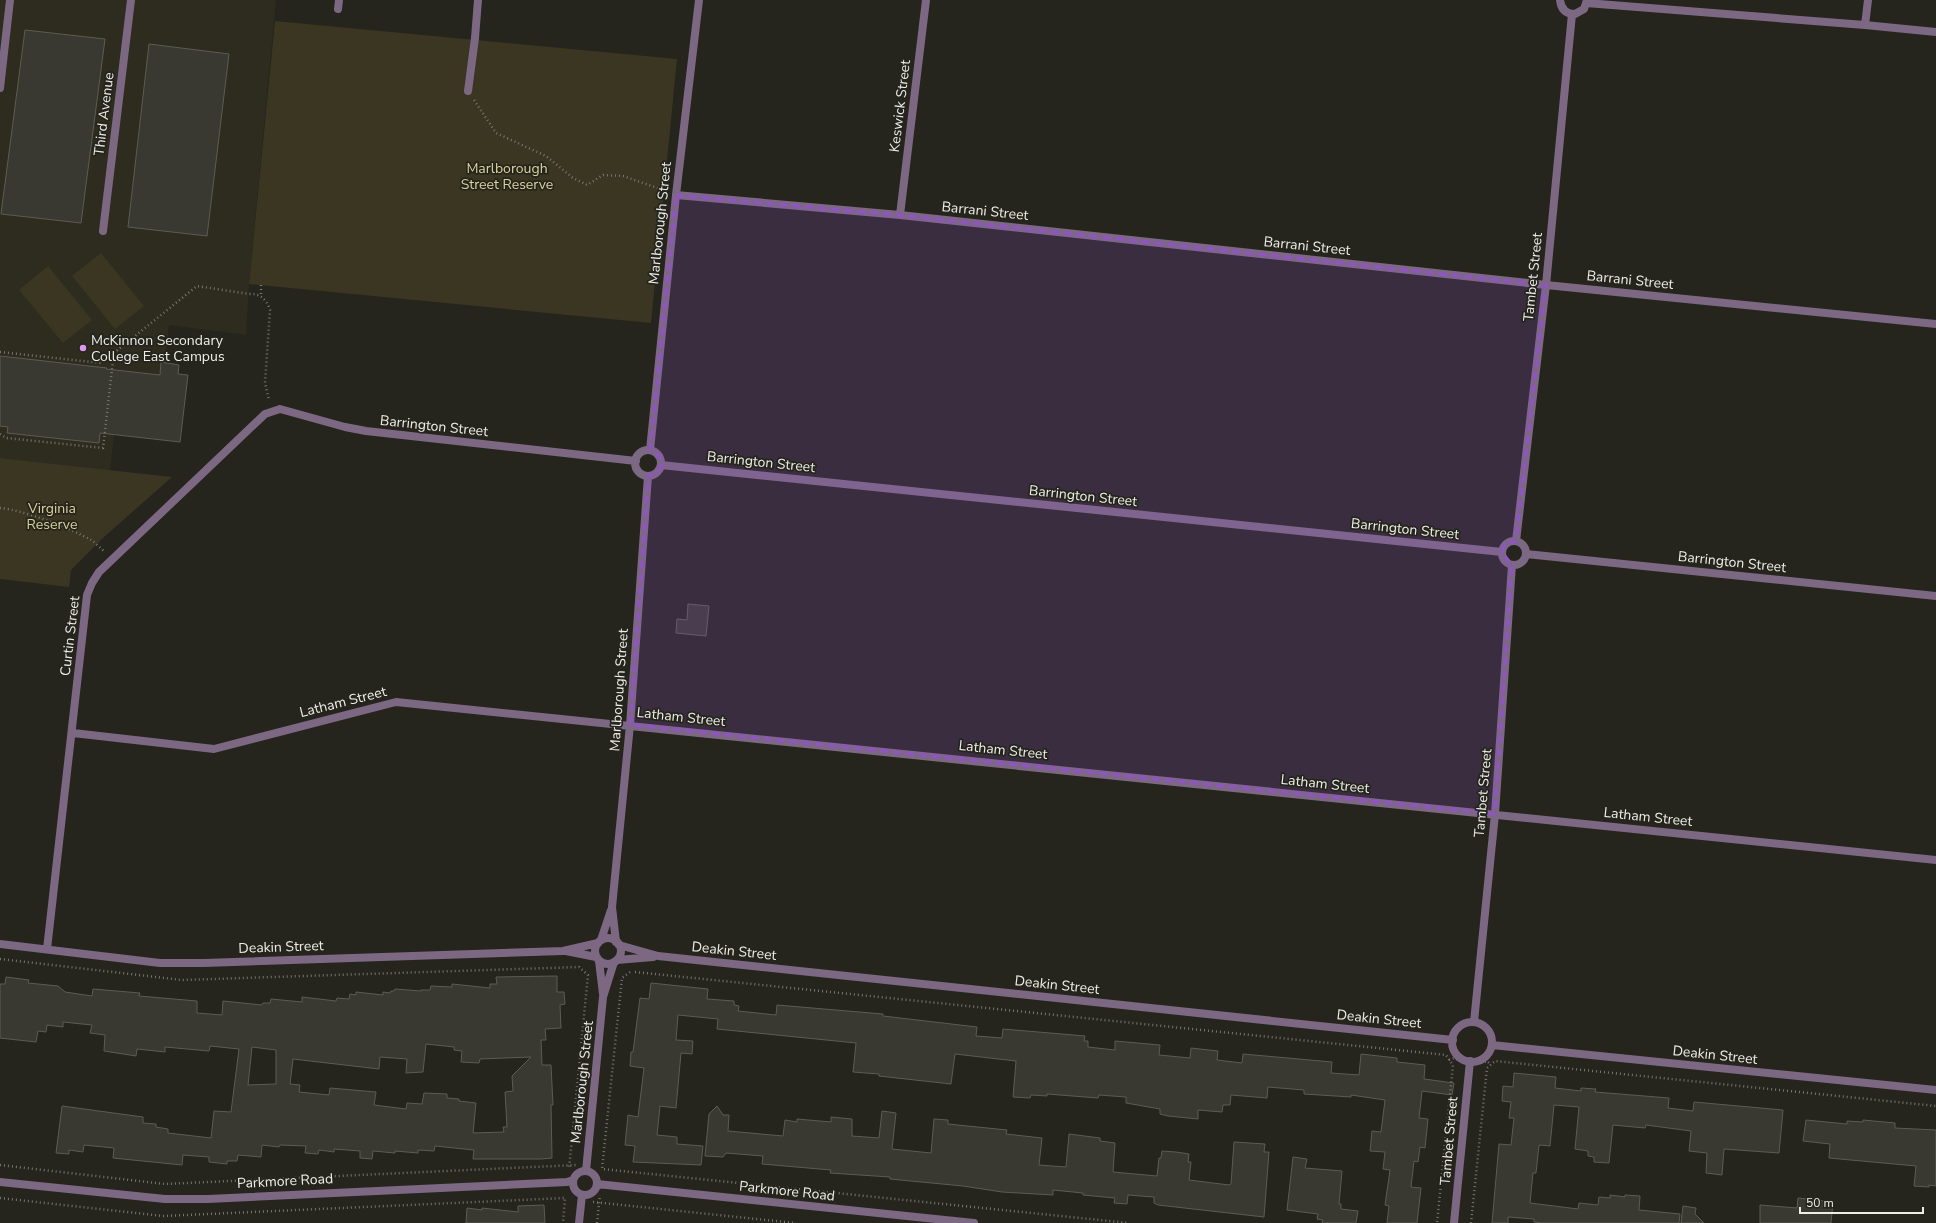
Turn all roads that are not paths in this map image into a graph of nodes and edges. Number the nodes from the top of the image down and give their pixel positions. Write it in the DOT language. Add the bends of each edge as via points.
graph roads {
  1 [pos="10,0"];
  2 [pos="131,0"];
  3 [pos="339,0"];
  4 [pos="478,0"];
  5 [pos="698,0"];
  6 [pos="926,0"];
  7 [pos="1560,0"];
  8 [pos="1868,0"];
  9 [pos="1587,2"];
  10 [pos="338,9"];
  11 [pos="1572,14"];
  12 [pos="1865,25"];
  13 [pos="1936,32"];
  14 [pos="0,88"];
  15 [pos="468,91"];
  16 [pos="676,195"];
  17 [pos="900,215"];
  18 [pos="103,231"];
  19 [pos="1546,285"];
  20 [pos="1936,324"];
  21 [pos="326,421"];
  22 [pos="650,450"];
  23 [pos="636,461"];
  24 [pos="661,465"];
  25 [pos="648,476"];
  26 [pos="1516,542"];
  27 [pos="1502,552"];
  28 [pos="1526,554"];
  29 [pos="1512,565"];
  30 [pos="1936,596"];
  31 [pos="630,725"];
  32 [pos="72,733"];
  33 [pos="1495,814"];
  34 [pos="1936,860"];
  35 [pos="612,907"];
  36 [pos="600,942"];
  37 [pos="617,943"];
  38 [pos="0,944"];
  39 [pos="47,949"];
  40 [pos="564,951"];
  41 [pos="658,956"];
  42 [pos="598,959"];
  43 [pos="616,961"];
  44 [pos="603,997"];
  45 [pos="1474,1022"];
  46 [pos="1452,1040"];
  47 [pos="1492,1045"];
  48 [pos="1470,1061"];
  49 [pos="1936,1090"];
  50 [pos="586,1171"];
  51 [pos="570,1181"];
  52 [pos="0,1182"];
  53 [pos="597,1184"];
  54 [pos="582,1198"];
  55 [pos="579,1223"];
  56 [pos="974,1223"];
  57 [pos="1454,1223"];
  1 -- 14 [label="street"];
  2 -- 18 [label="street, Third Avenue"];
  3 -- 10 [label="street"];
  4 -- 15 [label="street"];
  5 -- 16 [label="street, Marlborough Street"];
  6 -- 17 [label="street, Keswick Street"];
  7 -- 11 [label="street" via="1563,9"];
  8 -- 12 [label="street"];
  9 -- 11 [label="street" via="1581,12"];
  9 -- 12 [label="street"];
  11 -- 19 [label="street, Tambet Street"];
  12 -- 13 [label="street"];
  16 -- 17 [label="street, Barrani Street"];
  16 -- 22 [label="street, Marlborough Street"];
  17 -- 19 [label="street, Barrani Street"];
  19 -- 20 [label="street, Barrani Street"];
  19 -- 26 [label="street, Tambet Street"];
  21 -- 23 [label="street, Barrington Street" via="366,431"];
  21 -- 32 [label="street, Curtin Street" via="288,410 272,410 225,451 95,577 88,596"];
  22 -- 23 [label="street" via="642,451"];
  22 -- 24 [label="street" via="660,457"];
  23 -- 25 [label="street" via="637,469"];
  24 -- 25 [label="street" via="656,473"];
  24 -- 27 [label="street, Barrington Street"];
  25 -- 31 [label="street, Marlborough Street"];
  26 -- 27 [label="street" via="1506,545"];
  26 -- 28 [label="street" via="1524,546"];
  27 -- 29 [label="street" via="1505,561"];
  28 -- 29 [label="street" via="1520,564"];
  28 -- 30 [label="street, Barrington Street"];
  29 -- 33 [label="street, Tambet Street"];
  31 -- 32 [label="street, Latham Street" via="396,702 214,748"];
  31 -- 33 [label="street, Latham Street"];
  31 -- 35 [label="street, Marlborough Street"];
  32 -- 39 [label="street, Curtin Street"];
  33 -- 34 [label="street, Latham Street"];
  33 -- 45 [label="street, Tambet Street"];
  35 -- 36 [label="street, Marlborough Street"];
  35 -- 37 [label="street, Marlborough Street"];
  36 -- 37 [label="street" via="609,939"];
  36 -- 40 [label="street, Deakin Street"];
  36 -- 42 [label="street" via="595,950"];
  37 -- 41 [label="street, Deakin Street"];
  37 -- 43 [label="street" via="620,952"];
  38 -- 39 [label="street, Deakin Street"];
  39 -- 40 [label="street, Deakin Street" via="160,963"];
  40 -- 42 [label="street, Deakin Street"];
  41 -- 43 [label="street, Deakin Street"];
  41 -- 46 [label="street, Deakin Street"];
  42 -- 43 [label="street" via="606,964"];
  42 -- 44 [label="street, Marlborough Street"];
  43 -- 44 [label="street, Marlborough Street"];
  44 -- 50 [label="street, Marlborough Street"];
  45 -- 46 [label="street" via="1459,1027"];
  45 -- 47 [label="street" via="1482,1024 1488,1030 1492,1037"];
  46 -- 48 [label="street" via="1457,1054"];
  47 -- 48 [label="street" via="1484,1058"];
  47 -- 49 [label="street, Deakin Street"];
  48 -- 57 [label="street, Tambet Street"];
  50 -- 51 [label="street" via="579,1172"];
  50 -- 53 [label="street" via="593,1174"];
  51 -- 52 [label="street, Parkmore Road" via="208,1199 165,1199"];
  51 -- 54 [label="street"];
  53 -- 54 [label="street" via="594,1191"];
  53 -- 56 [label="street, Parkmore Road"];
  54 -- 55 [label="street"];
}
